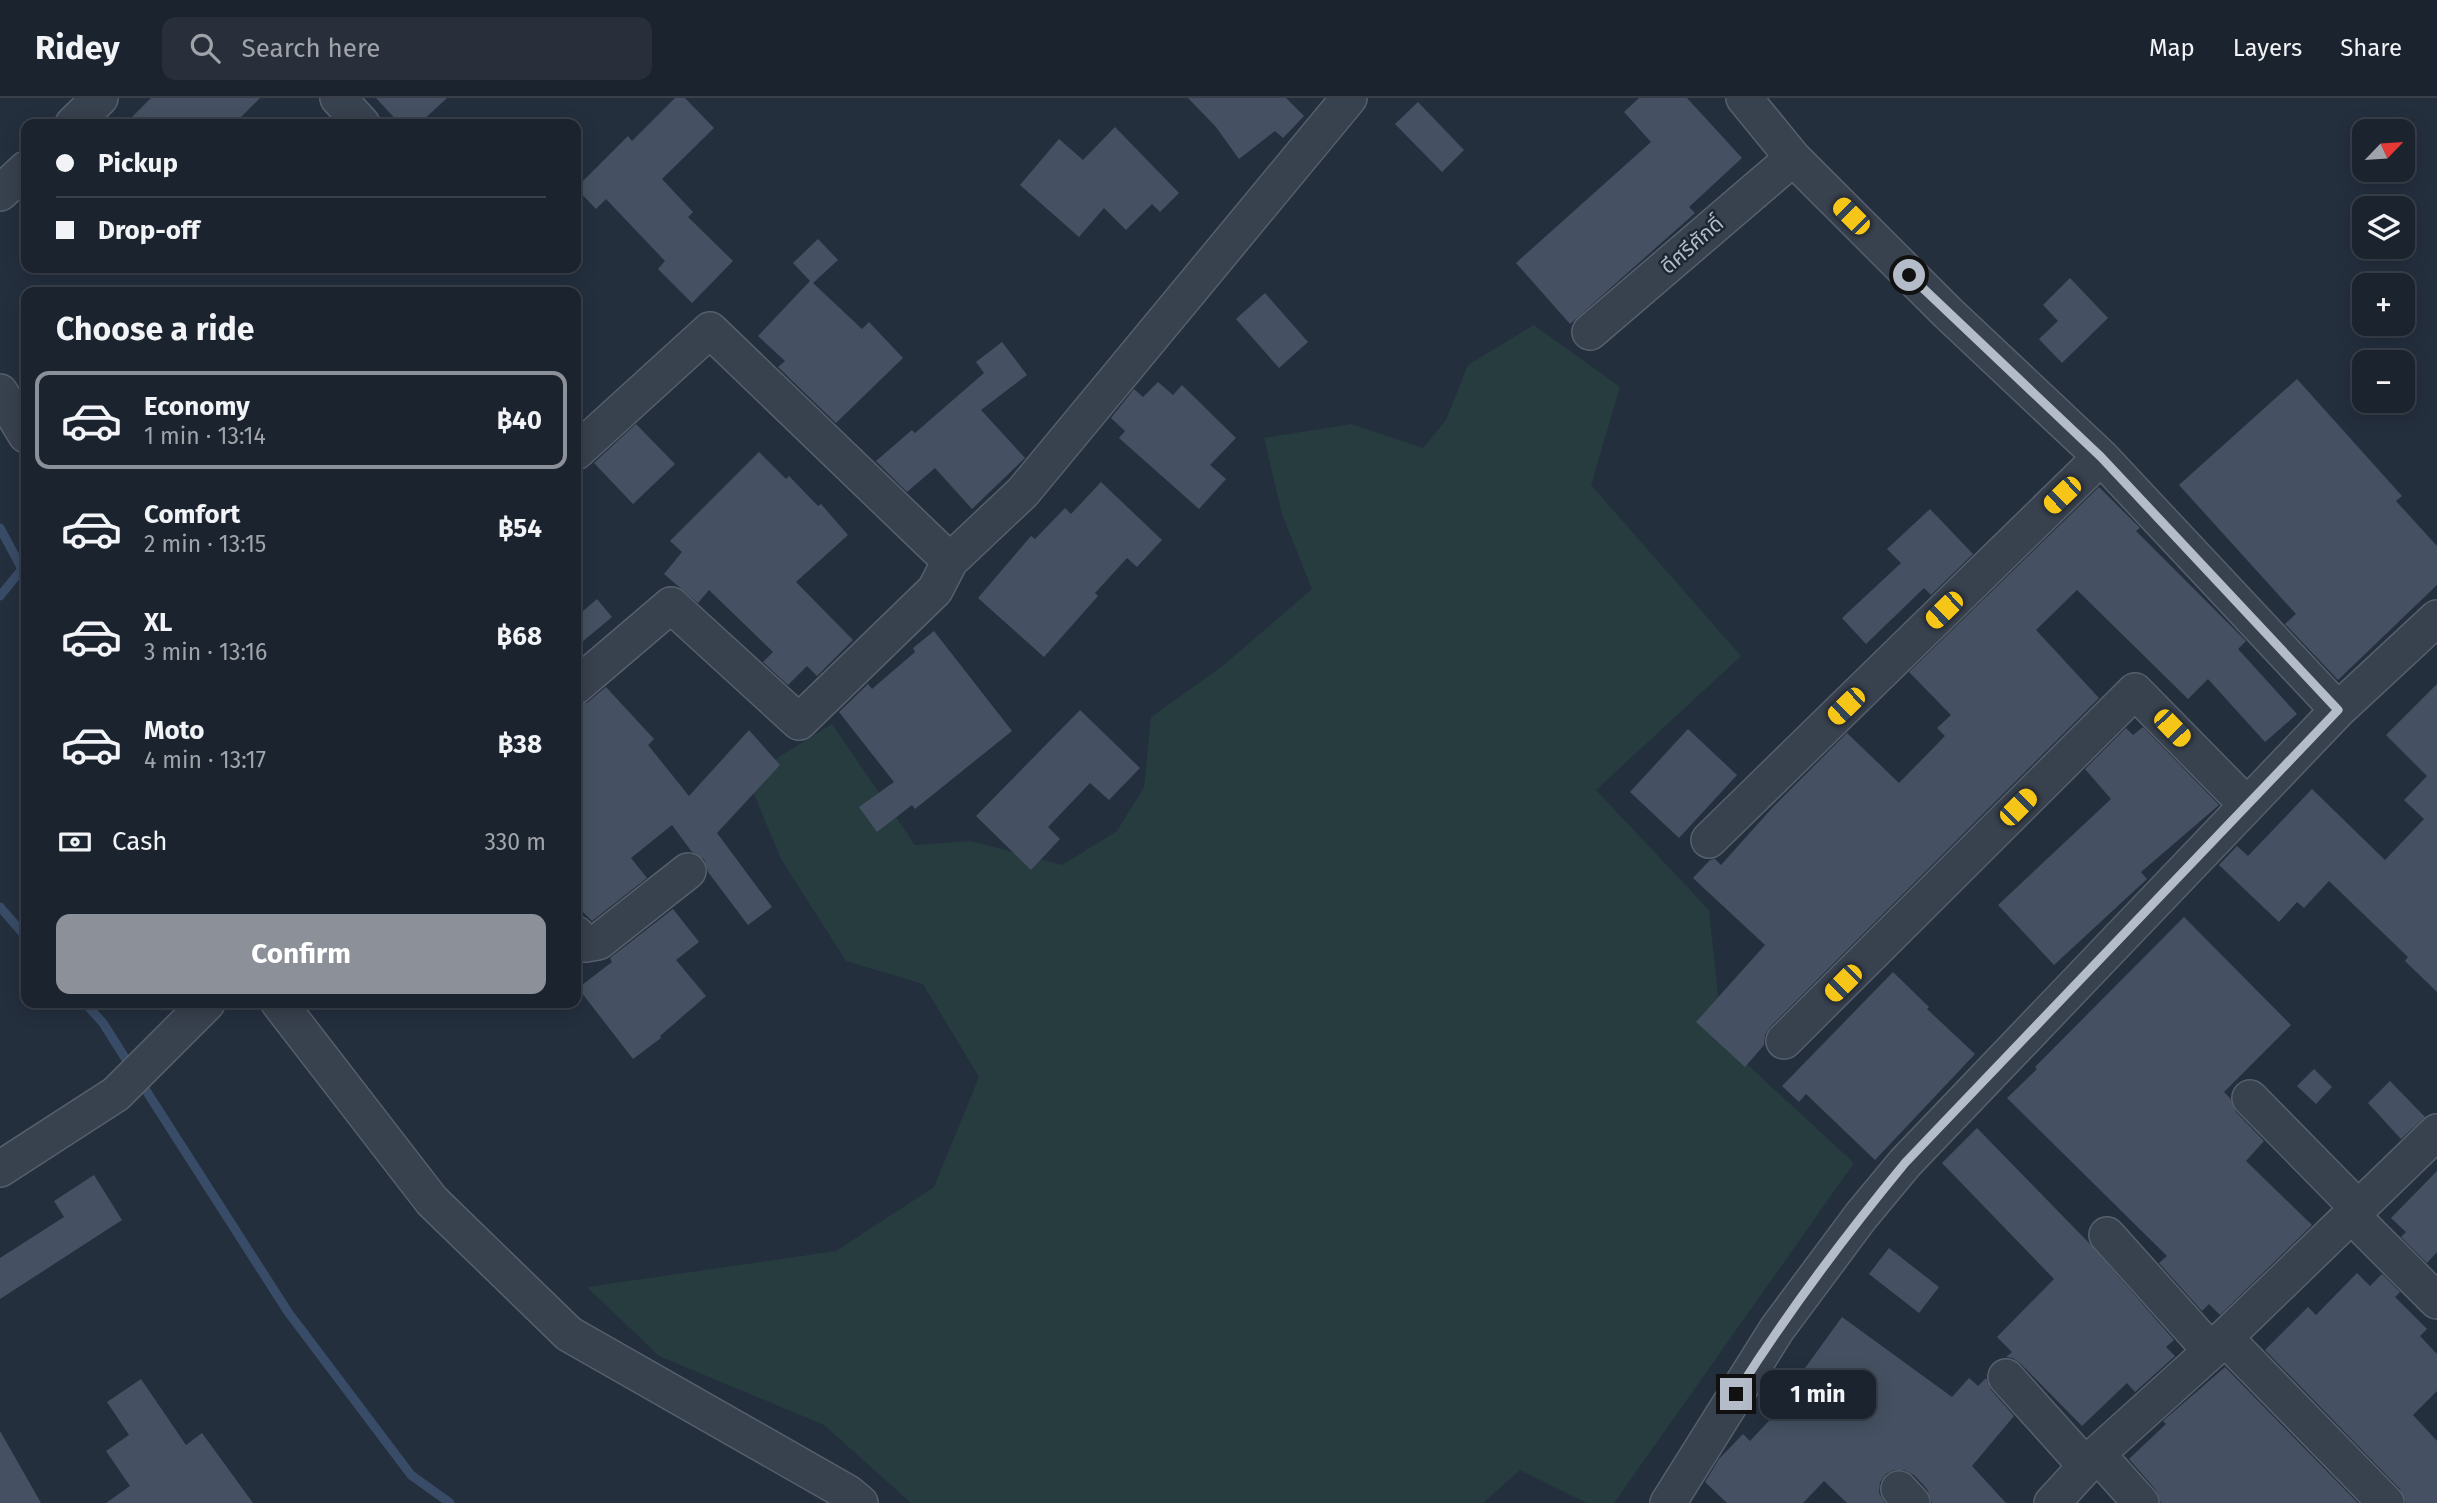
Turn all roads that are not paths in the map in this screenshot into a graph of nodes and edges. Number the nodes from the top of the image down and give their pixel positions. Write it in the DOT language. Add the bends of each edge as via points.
graph roads {
  1 [pos="100,98"];
  2 [pos="338,98"];
  3 [pos="1349,98"];
  4 [pos="1744,98"];
  5 [pos="78,119"];
  6 [pos="357,119"];
  7 [pos="1793,158"];
  8 [pos="21,174"];
  9 [pos="0,193"];
  10 [pos="1590,332"];
  11 [pos="0,392"];
  12 [pos="21,427"];
  13 [pos="581,447"];
  14 [pos="2101,457"];
  15 [pos="950,561"];
  16 [pos="2433,631"];
  17 [pos="581,682"];
  18 [pos="2338,710"];
  19 [pos="2246,804"];
  20 [pos="1709,840"];
  21 [pos="688,871"];
  22 [pos="581,939"];
  23 [pos="283,1008"];
  24 [pos="202,1009"];
  25 [pos="1784,1041"];
  26 [pos="2250,1098"];
  27 [pos="2437,1132"];
  28 [pos="0,1169"];
  29 [pos="2354,1211"];
  30 [pos="2107,1235"];
  31 [pos="2437,1301"];
  32 [pos="2218,1344"];
  33 [pos="2006,1377"];
  34 [pos="2092,1460"];
  35 [pos="860,1503"];
  36 [pos="1668,1503"];
  37 [pos="2052,1503"];
  38 [pos="2141,1503"];
  39 [pos="2386,1503"];
  1 -- 5 [label="street"];
  2 -- 6 [label="street"];
  3 -- 15 [label="street" via="1023,492"];
  4 -- 7 [label="street"];
  7 -- 10 [label="street, ดีศรีศักดิ์"];
  7 -- 14 [label="street"];
  8 -- 9 [label="street"];
  11 -- 12 [label="street"];
  13 -- 15 [label="street" via="710,330"];
  14 -- 18 [label="street"];
  14 -- 20 [label="street"];
  15 -- 17 [label="street" via="935,590 799,722 671,605"];
  16 -- 18 [label="street"];
  18 -- 19 [label="street"];
  19 -- 25 [label="street" via="2135,691"];
  19 -- 36 [label="street" via="1949,1115 1861,1216 1777,1329"];
  21 -- 22 [label="street" via="598,942 586,944"];
  23 -- 35 [label="street" via="432,1201 569,1334"];
  24 -- 28 [label="street" via="116,1094"];
  26 -- 29 [label="street"];
  27 -- 29 [label="street"];
  29 -- 31 [label="street"];
  29 -- 32 [label="street"];
  30 -- 32 [label="street"];
  32 -- 34 [label="street"];
  32 -- 39 [label="street"];
  33 -- 34 [label="street"];
  34 -- 37 [label="street"];
  34 -- 38 [label="street"];
}
